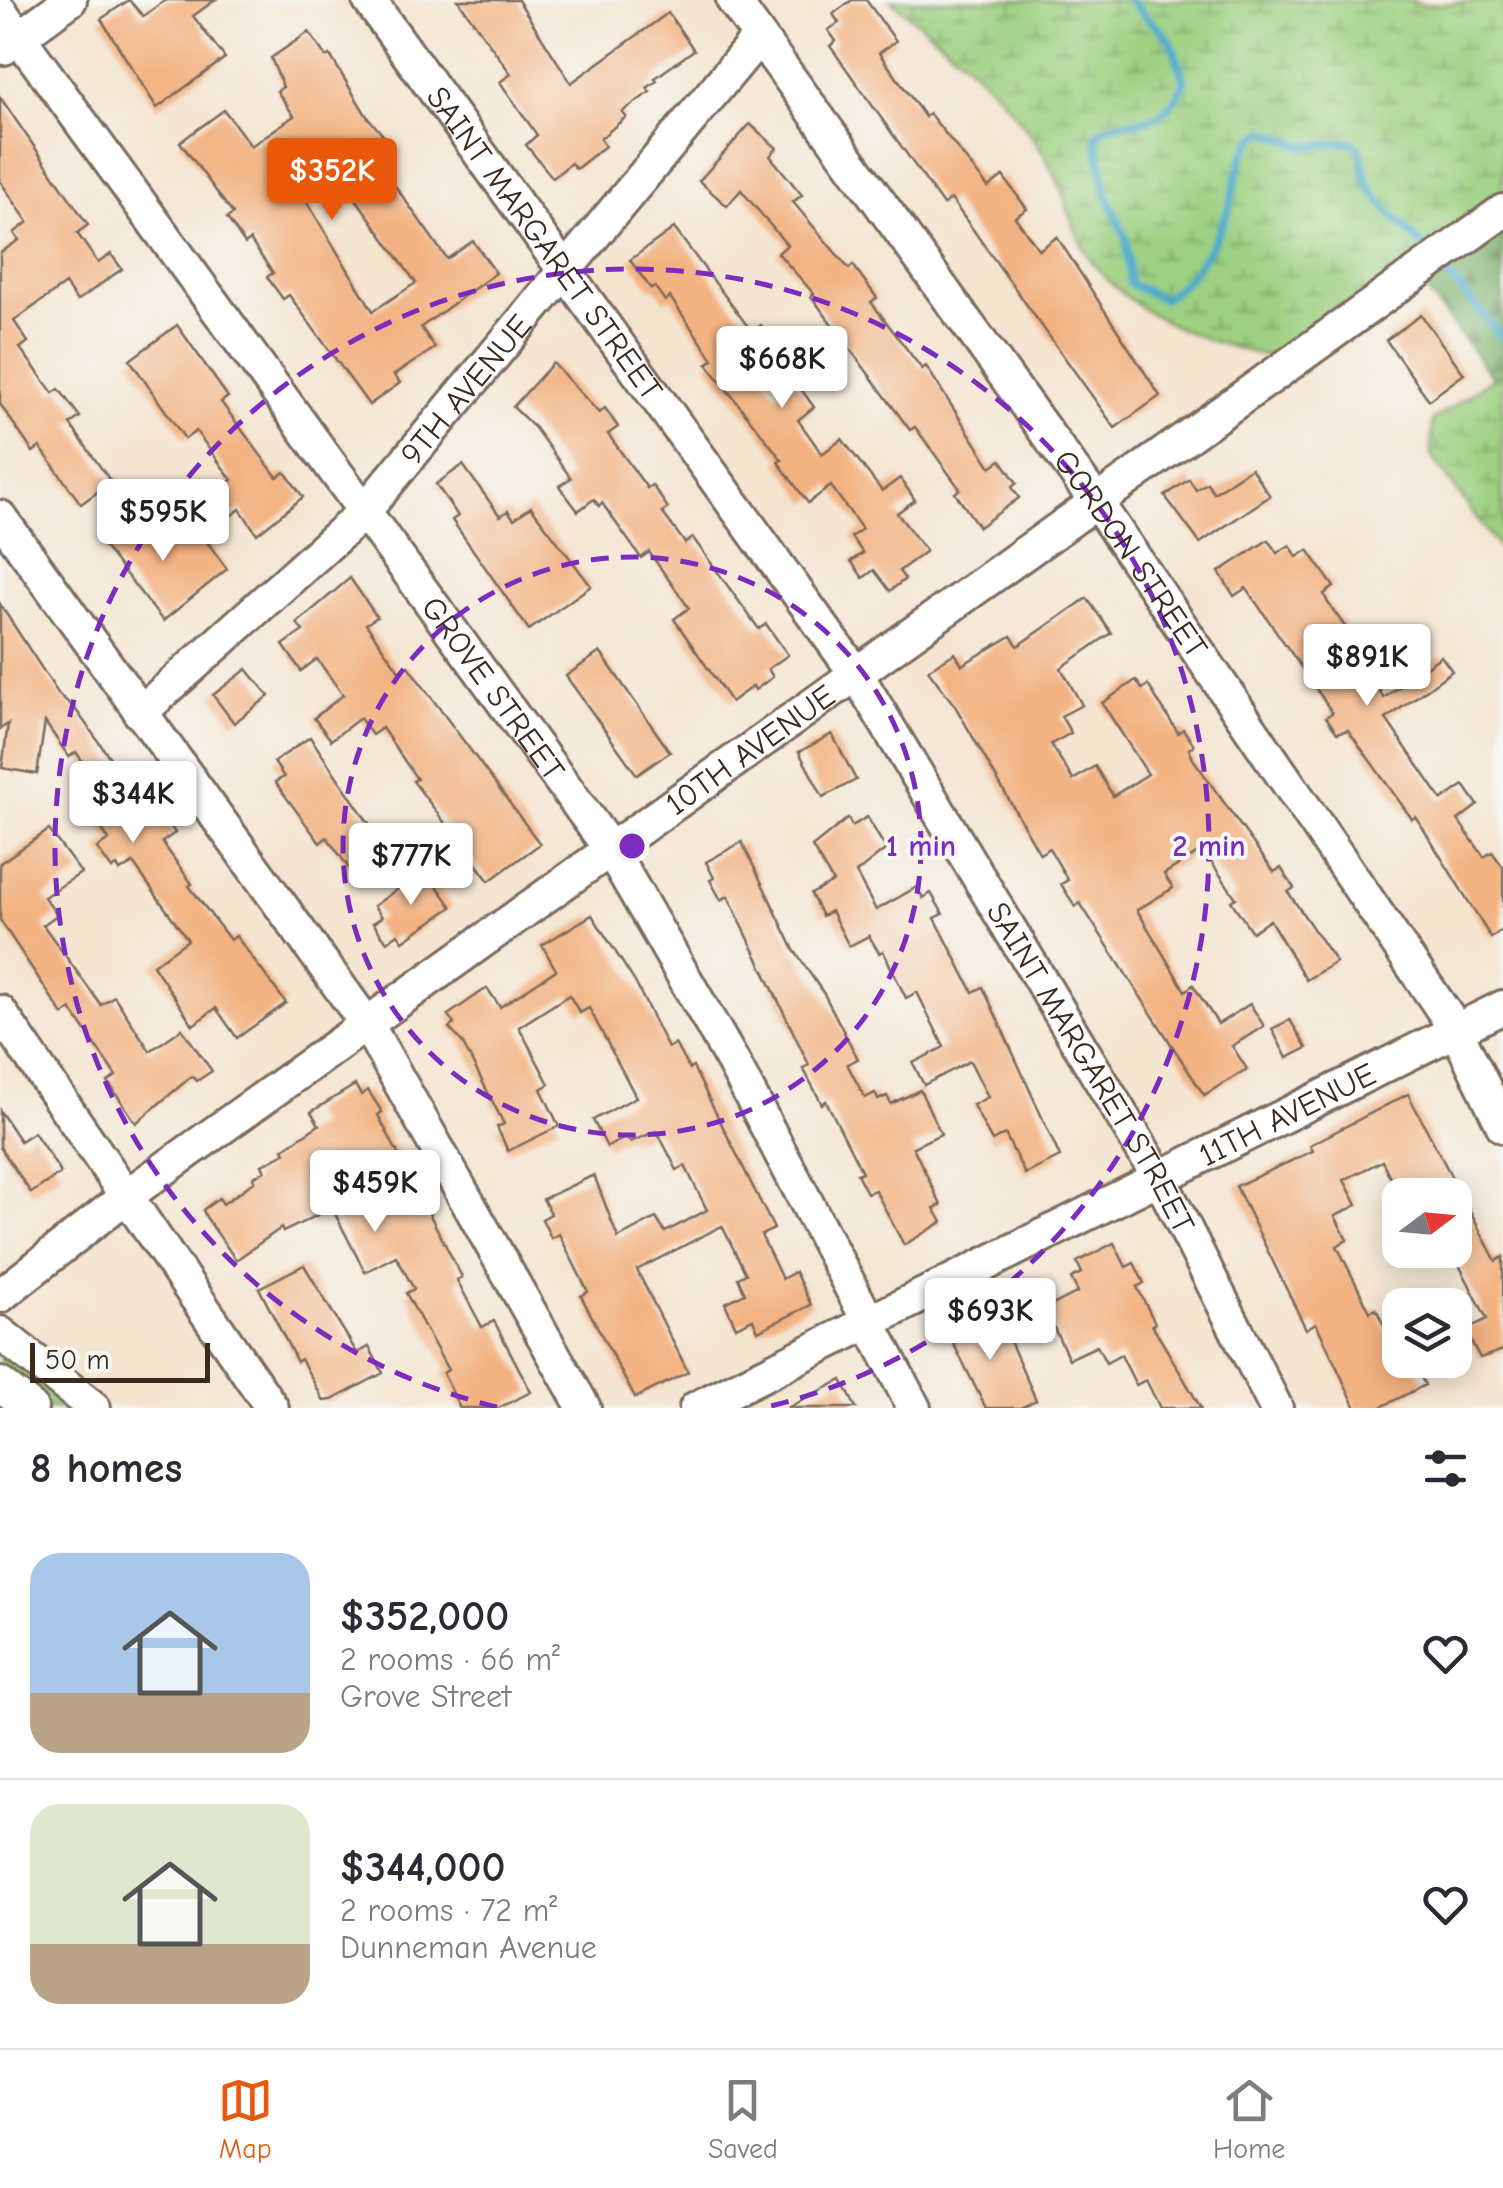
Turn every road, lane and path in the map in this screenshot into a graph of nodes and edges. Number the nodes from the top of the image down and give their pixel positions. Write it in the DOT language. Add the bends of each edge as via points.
graph roads {
  1 [pos="70,0"];
  2 [pos="369,0"];
  3 [pos="733,0"];
  4 [pos="6,33"];
  5 [pos="760,37"];
  6 [pos="1503,211"];
  7 [pos="565,270"];
  8 [pos="1095,500"];
  9 [pos="362,514"];
  10 [pos="0,517"];
  11 [pos="857,675"];
  12 [pos="140,714"];
  13 [pos="610,850"];
  14 [pos="1503,1007"];
  15 [pos="0,1012"];
  16 [pos="368,1026"];
  17 [pos="1454,1028"];
  18 [pos="1503,1126"];
  19 [pos="1160,1180"];
  20 [pos="128,1194"];
  21 [pos="0,1296"];
  22 [pos="868,1320"];
  23 [pos="0,1332"];
  24 [pos="0,1384"];
  25 [pos="31,1408"];
  26 [pos="94,1408"];
  27 [pos="272,1408"];
  28 [pos="584,1408"];
  29 [pos="696,1408"];
  30 [pos="914,1408"];
  31 [pos="1276,1408"];
  1 -- 4 [label="street"];
  2 -- 7 [label="street, SAINT MARGARET STREET"];
  3 -- 5 [label="street, GORDON STREET"];
  4 -- 9 [label="street, GROVE STREET"];
  5 -- 7 [label="street, 9TH AVENUE"];
  5 -- 8 [label="street, GORDON STREET"];
  6 -- 8 [label="street, 10TH AVENUE"];
  7 -- 9 [label="street, 9TH AVENUE"];
  7 -- 11 [label="street, SAINT MARGARET STREET"];
  8 -- 11 [label="street, 10TH AVENUE"];
  8 -- 17 [label="street, GORDON STREET"];
  9 -- 12 [label="street, 9TH AVENUE"];
  9 -- 13 [label="street, GROVE STREET"];
  10 -- 12 [label="street"];
  11 -- 13 [label="street, 10TH AVENUE"];
  11 -- 19 [label="street, SAINT MARGARET STREET"];
  12 -- 16 [label="street"];
  13 -- 16 [label="street, 10TH AVENUE"];
  13 -- 22 [label="street, GROVE STREET" via="733,1062"];
  14 -- 17 [label="street, 11TH AVENUE"];
  15 -- 20 [label="street"];
  16 -- 20 [label="street, 10TH AVENUE"];
  16 -- 28 [label="street"];
  17 -- 18 [label="street, GORDON STREET"];
  17 -- 19 [label="street, 11TH AVENUE"];
  19 -- 22 [label="street, 11TH AVENUE"];
  19 -- 31 [label="street, SAINT MARGARET STREET"];
  20 -- 21 [label="street, 10TH AVENUE"];
  20 -- 27 [label="street"];
  22 -- 29 [label="street, 11TH AVENUE"];
  22 -- 30 [label="street, GROVE STREET"];
  23 -- 26 [label="street"];
  24 -- 25 [label="street"];
}
